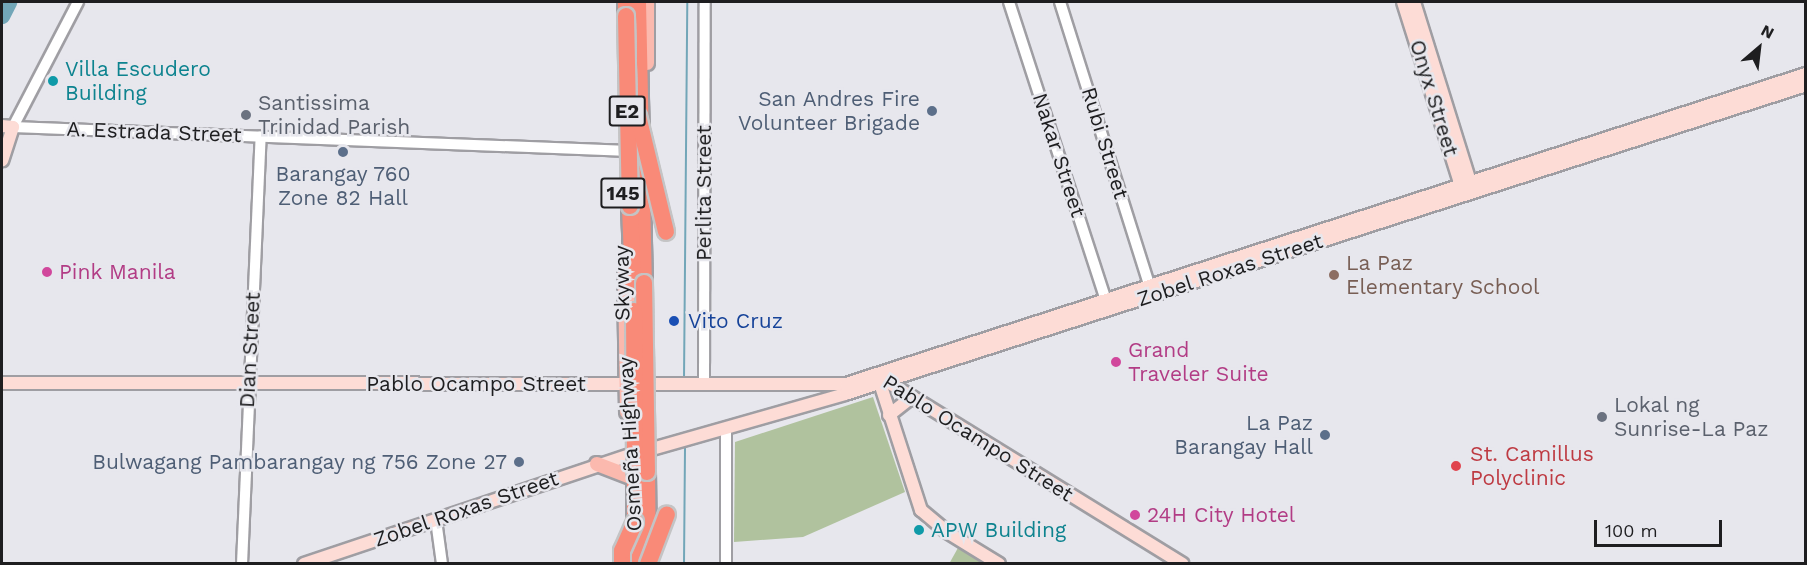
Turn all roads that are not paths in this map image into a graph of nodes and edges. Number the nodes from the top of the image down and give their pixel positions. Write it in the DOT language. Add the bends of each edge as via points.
graph roads {
  1 [pos="78,2"];
  2 [pos="626,2"];
  3 [pos="638,2"];
  4 [pos="647,2"];
  5 [pos="705,2"];
  6 [pos="1009,2"];
  7 [pos="1060,2"];
  8 [pos="1403,2"];
  9 [pos="1414,2"];
  10 [pos="1806,74"];
  11 [pos="1806,85"];
  12 [pos="1759,94"];
  13 [pos="638,116"];
  14 [pos="7,127"];
  15 [pos="261,136"];
  16 [pos="626,152"];
  17 [pos="2,160"];
  18 [pos="1467,189"];
  19 [pos="1412,206"];
  20 [pos="666,232"];
  21 [pos="1149,285"];
  22 [pos="1107,304"];
  23 [pos="881,380"];
  24 [pos="2,383"];
  25 [pos="249,384"];
  26 [pos="639,384"];
  27 [pos="704,384"];
  28 [pos="912,397"];
  29 [pos="890,415"];
  30 [pos="726,430"];
  31 [pos="641,452"];
  32 [pos="597,464"];
  33 [pos="631,477"];
  34 [pos="667,514"];
  35 [pos="436,520"];
  36 [pos="635,522"];
  37 [pos="242,564"];
  38 [pos="304,564"];
  39 [pos="442,564"];
  40 [pos="622,564"];
  41 [pos="635,564"];
  42 [pos="649,564"];
  43 [pos="726,564"];
  44 [pos="999,564"];
  45 [pos="1183,564"];
  1 -- 14 [label="street"];
  2 -- 16 [label="main road, Osmeña Highway / 145"];
  2 -- 36 [label="highway, Skyway / E2, bridge"];
  3 -- 13 [label="highway, Skyway / E2"];
  4 -- 26 [label="main road, Osmeña Highway / 145"];
  5 -- 27 [label="street, Perlita Street"];
  6 -- 22 [label="street, Nakar Street"];
  7 -- 21 [label="street, Rubi Street"];
  8 -- 18 [label="main road, Onyx Street"];
  9 -- 18 [label="main road, Onyx Street"];
  10 -- 12 [label="main road, Zobel Roxas Street"];
  11 -- 12 [label="main road, Zobel Roxas Street"];
  12 -- 18 [label="main road, Zobel Roxas Street"];
  13 -- 20 [label="highway, bridge"];
  13 -- 42 [label="highway, Skyway / E2, bridge"];
  14 -- 15 [label="street, A. Estrada Street"];
  14 -- 17 [label="main road"];
  15 -- 16 [label="street, A. Estrada Street"];
  15 -- 25 [label="street, Dian Street"];
  16 -- 26 [label="main road, Osmeña Highway / 145"];
  18 -- 19 [label="main road, Zobel Roxas Street"];
  19 -- 21 [label="main road, Zobel Roxas Street"];
  19 -- 22 [label="main road, Zobel Roxas Street"];
  21 -- 22 [label="main road, Zobel Roxas Street"];
  22 -- 23 [label="main road, Zobel Roxas Street"];
  23 -- 27 [label="main road, Pablo Ocampo Street" via="831,387"];
  23 -- 28 [label="main road, Pablo Ocampo Street"];
  23 -- 29 [label="main road"];
  23 -- 30 [label="main road, Zobel Roxas Street"];
  24 -- 25 [label="main road, Pablo Ocampo Street"];
  25 -- 26 [label="main road, Pablo Ocampo Street"];
  25 -- 37 [label="street, Dian Street"];
  26 -- 27 [label="main road, Pablo Ocampo Street"];
  26 -- 31 [label="main road, Osmeña Highway / 145"];
  26 -- 31 [label="main road, Osmeña Highway / 145"];
  28 -- 29 [label="main road"];
  28 -- 45 [label="main road, Pablo Ocampo Street"];
  29 -- 44 [label="main road" via="921,510 947,532"];
  30 -- 31 [label="main road, Zobel Roxas Street"];
  30 -- 43 [label="street"];
  31 -- 32 [label="main road, Zobel Roxas Street"];
  31 -- 33 [label="main road, Osmeña Highway / 145"];
  31 -- 42 [label="main road, Osmeña Highway / 145"];
  32 -- 33 [label="main road"];
  32 -- 35 [label="main road, Zobel Roxas Street"];
  33 -- 41 [label="main road, Osmeña Highway / 145"];
  34 -- 42 [label="highway, bridge"];
  35 -- 38 [label="main road, Zobel Roxas Street"];
  35 -- 39 [label="street"];
  36 -- 40 [label="highway, bridge" via="622,551"];
  36 -- 41 [label="highway, Skyway / E2"];
}
